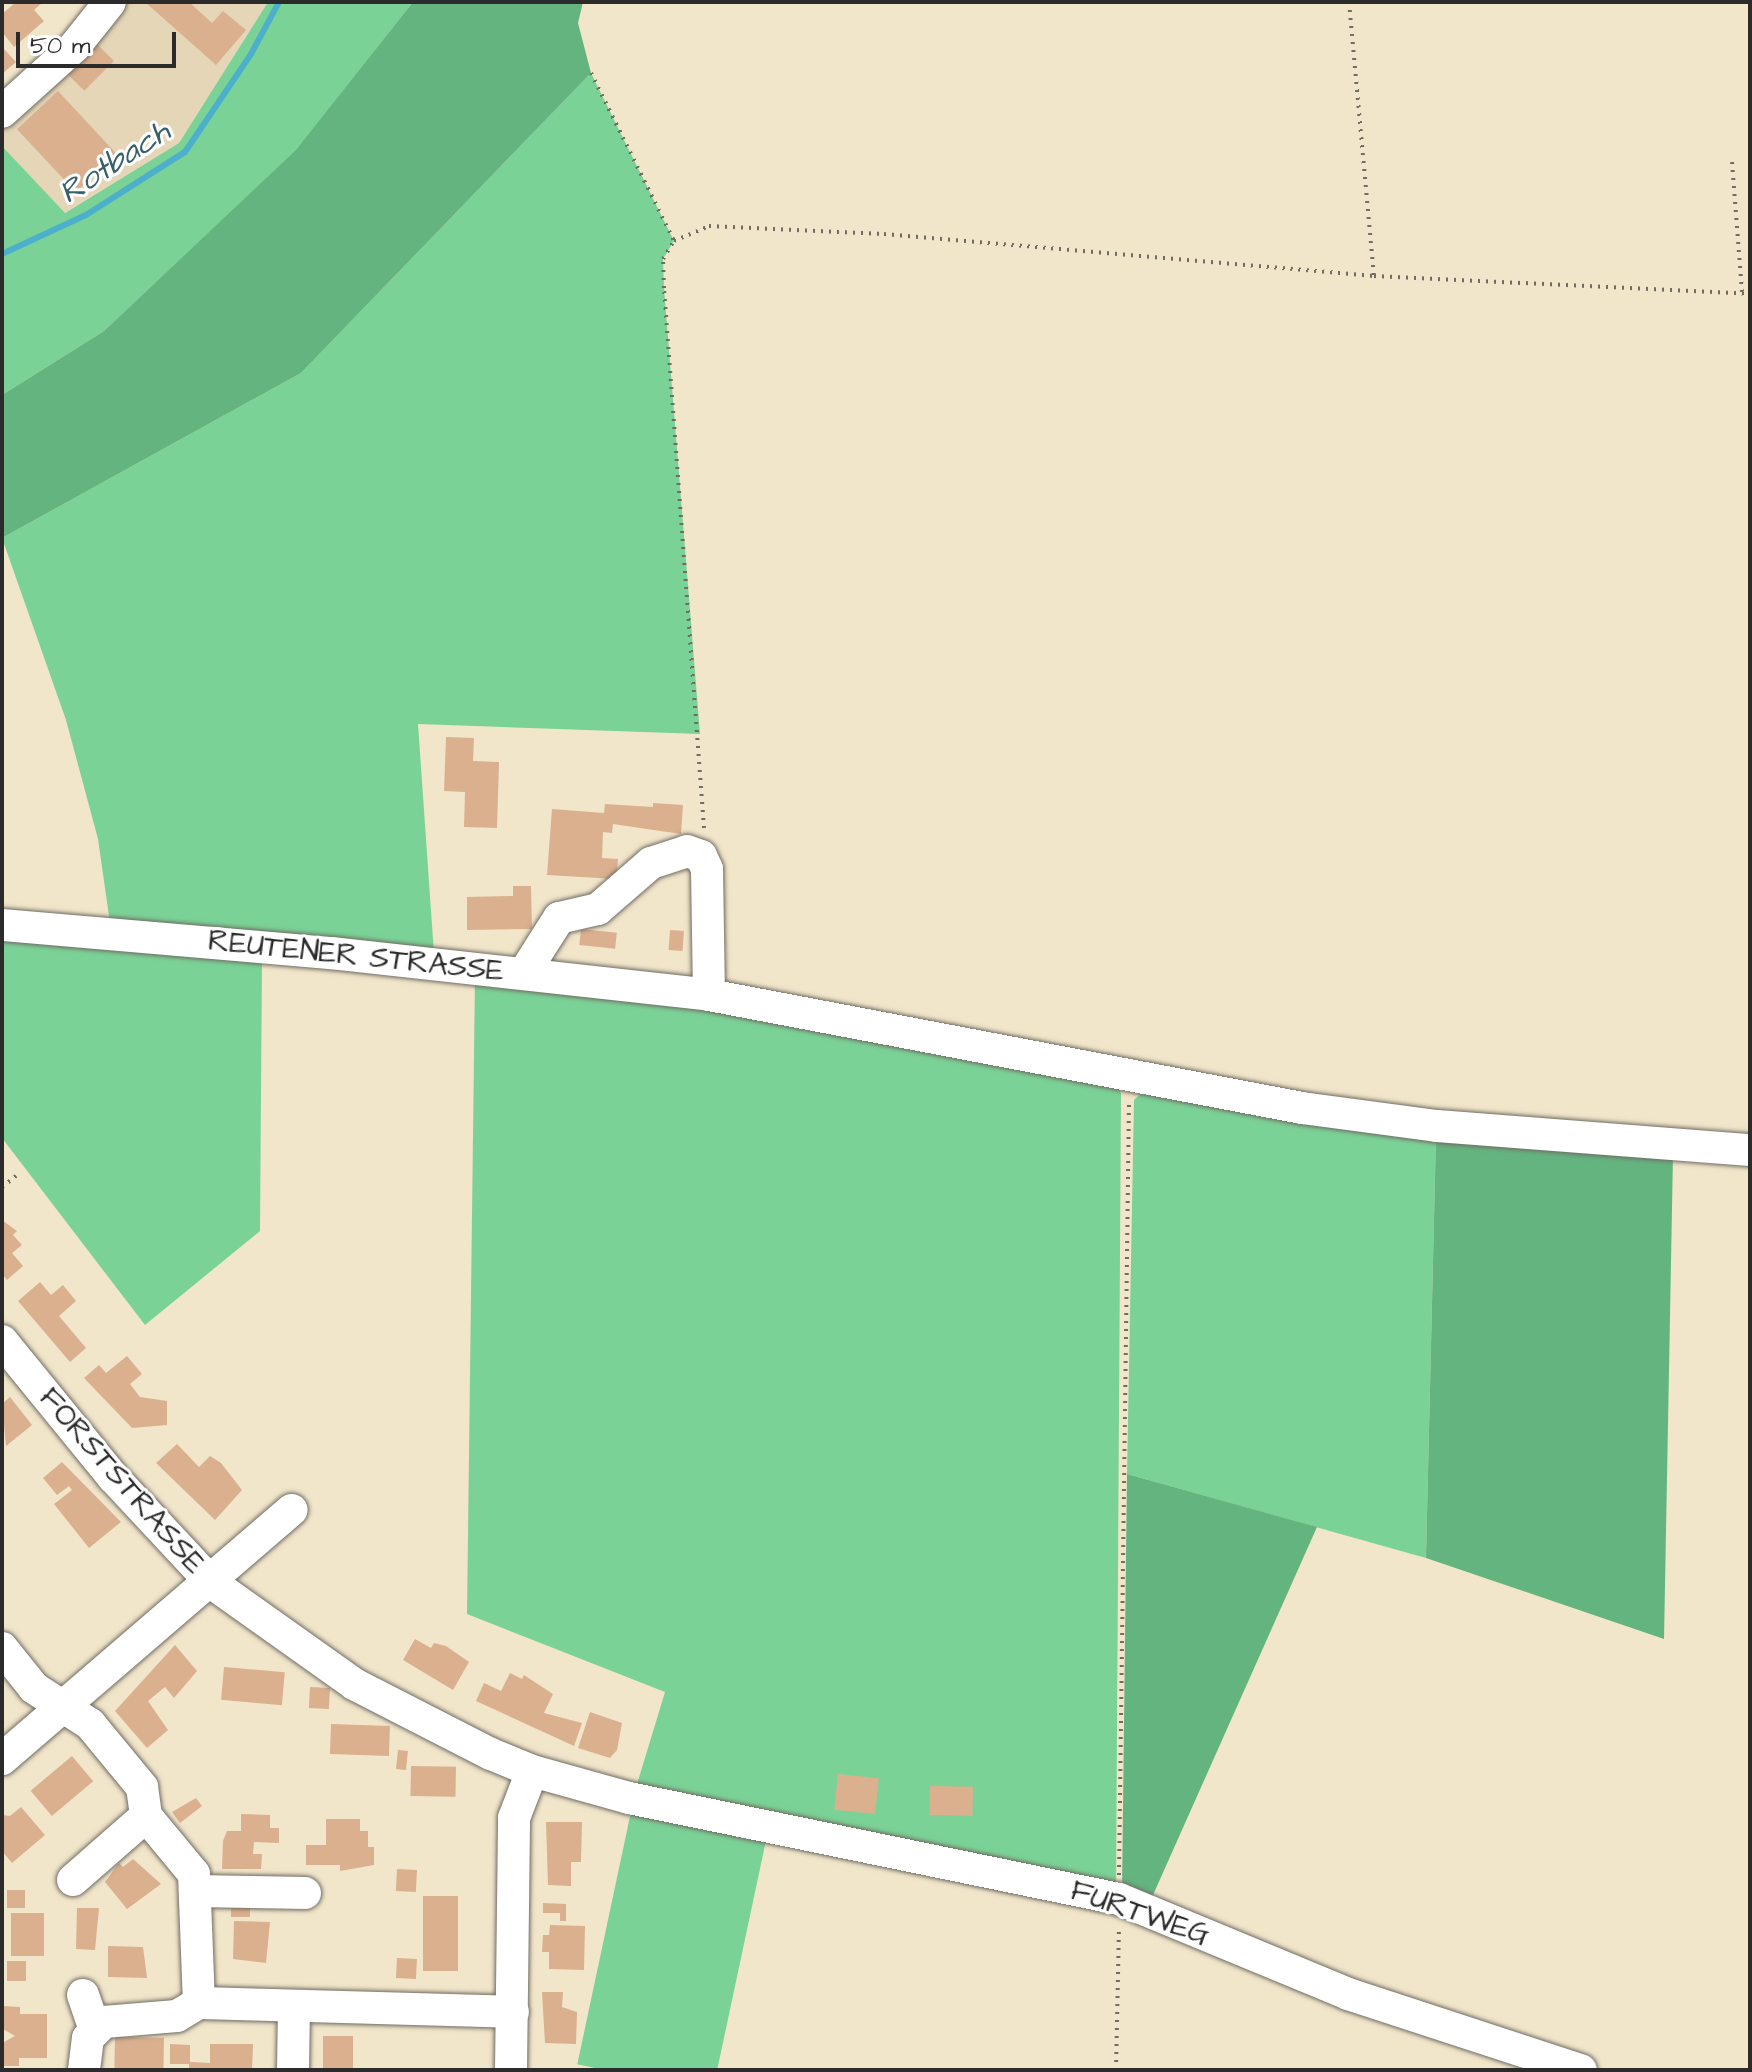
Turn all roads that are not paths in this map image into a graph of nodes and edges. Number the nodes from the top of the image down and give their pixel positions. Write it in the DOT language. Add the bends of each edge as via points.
graph roads {
  1 [pos="110,2"];
  2 [pos="2,112"];
  3 [pos="2,925"];
  4 [pos="524,973"];
  5 [pos="709,995"];
  6 [pos="1750,1150"];
  7 [pos="2,1341"];
  8 [pos="292,1510"];
  9 [pos="212,1583"];
  10 [pos="2,1648"];
  11 [pos="66,1707"];
  12 [pos="2,1759"];
  13 [pos="532,1771"];
  14 [pos="637,1799"];
  15 [pos="146,1816"];
  16 [pos="73,1880"];
  17 [pos="198,1891"];
  18 [pos="305,1893"];
  19 [pos="83,1995"];
  20 [pos="199,2003"];
  21 [pos="294,2006"];
  22 [pos="513,2012"];
  23 [pos="95,2029"];
  24 [pos="84,2070"];
  25 [pos="293,2070"];
  26 [pos="511,2070"];
  27 [pos="1581,2070"];
  1 -- 2 [label="street" via="65,57"];
  3 -- 4 [label="street, REUTENER STRASSE"];
  4 -- 5 [label="street, REUTENER STRASSE"];
  4 -- 5 [label="street" via="559,918 598,909 621,885 672,852 701,856 709,886"];
  5 -- 6 [label="street, REUTENER STRASSE" via="1302,1108 1437,1126"];
  7 -- 9 [label="street, FORSTSTRASSE" via="113,1477"];
  8 -- 9 [label="street"];
  9 -- 11 [label="street, FORSTSTRASSE"];
  9 -- 13 [label="street, FORSTSTRASSE" via="354,1684"];
  10 -- 11 [label="street" via="34,1688"];
  11 -- 12 [label="street, FORSTSTRASSE"];
  11 -- 15 [label="street" via="90,1724 142,1787"];
  13 -- 14 [label="street, FORSTSTRASSE"];
  13 -- 22 [label="street" via="514,1818"];
  14 -- 27 [label="street, FURTWEG" via="1119,1899 1348,1994"];
  15 -- 16 [label="street"];
  15 -- 17 [label="street" via="194,1874"];
  17 -- 18 [label="street"];
  17 -- 20 [label="street"];
  19 -- 23 [label="street"];
  20 -- 21 [label="street"];
  20 -- 23 [label="street" via="177,2016 116,2018"];
  21 -- 22 [label="street"];
  21 -- 25 [label="street"];
  22 -- 26 [label="street"];
  23 -- 24 [label="street" via="84,2050"];
}
